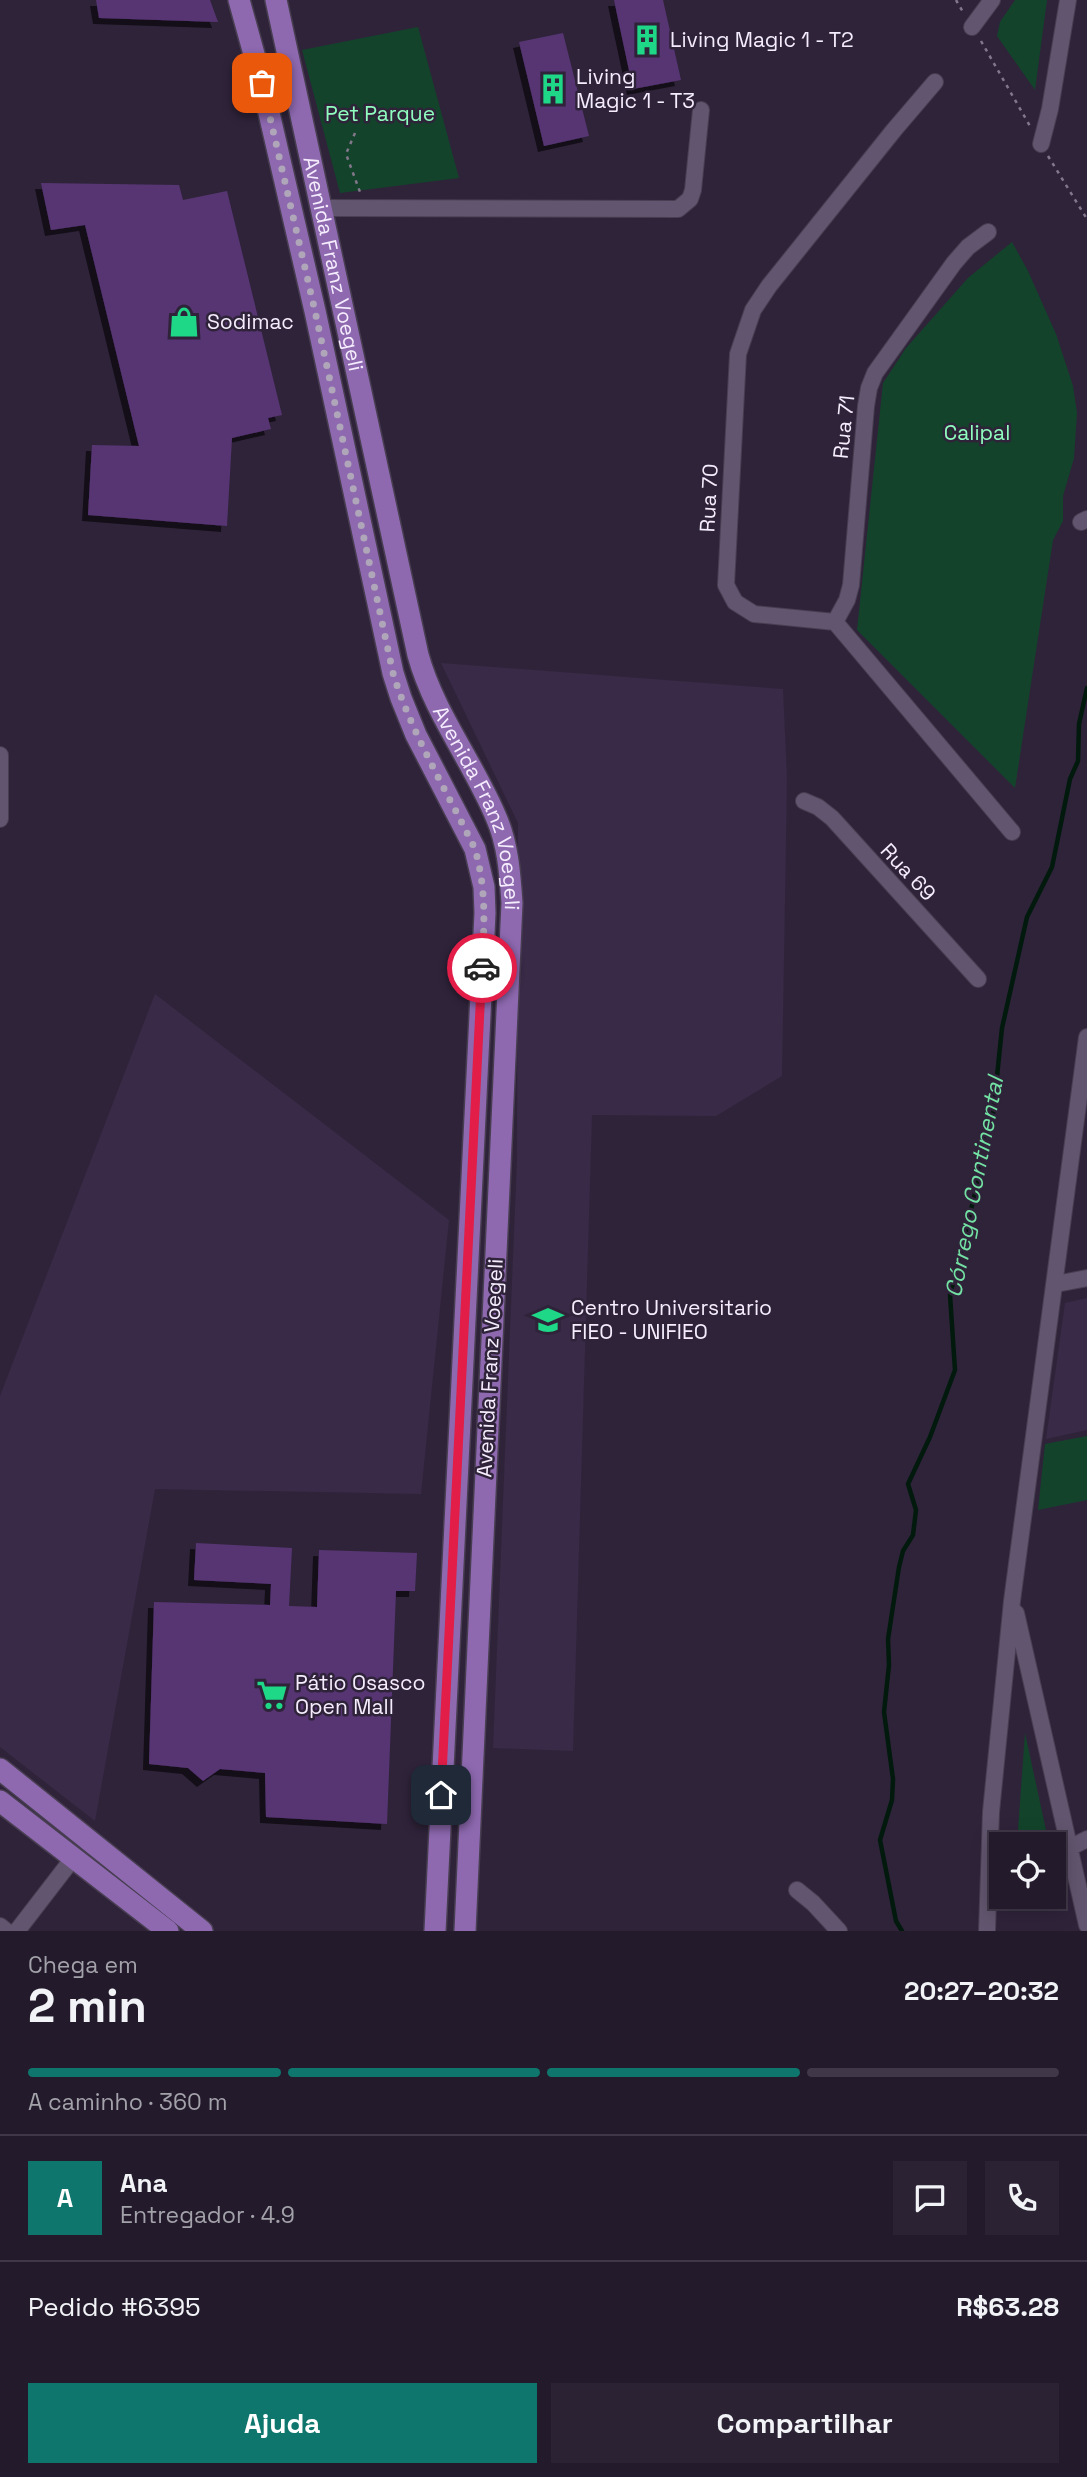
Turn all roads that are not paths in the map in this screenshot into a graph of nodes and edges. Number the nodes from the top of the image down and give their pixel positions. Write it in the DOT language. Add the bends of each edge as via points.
graph roads {
  1 [pos="239,0"];
  2 [pos="276,0"];
  3 [pos="992,0"];
  4 [pos="1068,0"];
  5 [pos="972,27"];
  6 [pos="296,82"];
  7 [pos="935,82"];
  8 [pos="262,83"];
  9 [pos="701,110"];
  10 [pos="1041,144"];
  11 [pos="323,208"];
  12 [pos="988,232"];
  13 [pos="368,554"];
  14 [pos="408,609"];
  15 [pos="835,622"];
  16 [pos="0,755"];
  17 [pos="804,802"];
  18 [pos="491,807"];
  19 [pos="0,819"];
  20 [pos="465,828"];
  21 [pos="1012,832"];
  22 [pos="504,841"];
  23 [pos="475,849"];
  24 [pos="978,979"];
  25 [pos="1087,1037"];
  26 [pos="1084,1082"];
  27 [pos="1087,1278"];
  28 [pos="1056,1284"];
  29 [pos="1013,1601"];
  30 [pos="0,1769"];
  31 [pos="0,1801"];
  32 [pos="992,1832"];
  33 [pos="1087,1839"];
  34 [pos="1069,1848"];
  35 [pos="1066,1850"];
  36 [pos="74,1857"];
  37 [pos="797,1890"];
  38 [pos="436,1904"];
  39 [pos="466,1906"];
  40 [pos="991,1909"];
  41 [pos="1087,1925"];
  42 [pos="0,1926"];
  43 [pos="6,1931"];
  44 [pos="17,1931"];
  45 [pos="168,1931"];
  46 [pos="202,1931"];
  47 [pos="435,1931"];
  48 [pos="465,1931"];
  49 [pos="839,1931"];
  50 [pos="988,1931"];
  1 -- 8 [label="main road, Avenida Franz Voegeli"];
  2 -- 6 [label="main road, Avenida Franz Voegeli"];
  3 -- 5 [label="street"];
  4 -- 10 [label="street"];
  6 -- 8 [label="main road"];
  6 -- 11 [label="main road, Avenida Franz Voegeli"];
  7 -- 15 [label="street, Rua 70" via="769,286 753,310 738,354 726,585 744,610 754,614"];
  8 -- 13 [label="main road, Avenida Franz Voegeli"];
  9 -- 11 [label="street" via="693,190 678,209"];
  11 -- 14 [label="main road, Avenida Franz Voegeli"];
  12 -- 15 [label="street, Rua 71" via="954,263 883,358 872,380 852,585"];
  13 -- 14 [label="main road" via="378,556 392,569"];
  13 -- 20 [label="main road, Avenida Franz Voegeli" via="401,698"];
  14 -- 18 [label="main road, Avenida Franz Voegeli" via="433,697"];
  15 -- 21 [label="street"];
  16 -- 19 [label="street"];
  17 -- 24 [label="street, Rua 69" via="832,818"];
  18 -- 20 [label="main road" via="482,820"];
  18 -- 22 [label="main road, Avenida Franz Voegeli"];
  20 -- 23 [label="main road, Avenida Franz Voegeli"];
  22 -- 23 [label="main road"];
  22 -- 39 [label="main road, Avenida Franz Voegeli" via="512,903"];
  23 -- 38 [label="main road, Avenida Franz Voegeli" via="485,913"];
  25 -- 26 [label="street"];
  26 -- 28 [label="street"];
  27 -- 28 [label="street"];
  28 -- 29 [label="street"];
  29 -- 32 [label="street"];
  29 -- 34 [label="street"];
  30 -- 46 [label="main road"];
  31 -- 36 [label="main road"];
  33 -- 34 [label="street"];
  34 -- 35 [label="street"];
  34 -- 41 [label="street"];
  36 -- 44 [label="street"];
  36 -- 45 [label="main road"];
  37 -- 49 [label="street"];
  38 -- 39 [label="main road"];
  38 -- 47 [label="main road, Avenida Franz Voegeli"];
  39 -- 48 [label="main road, Avenida Franz Voegeli"];
  40 -- 50 [label="street"];
  42 -- 43 [label="street"];
}
